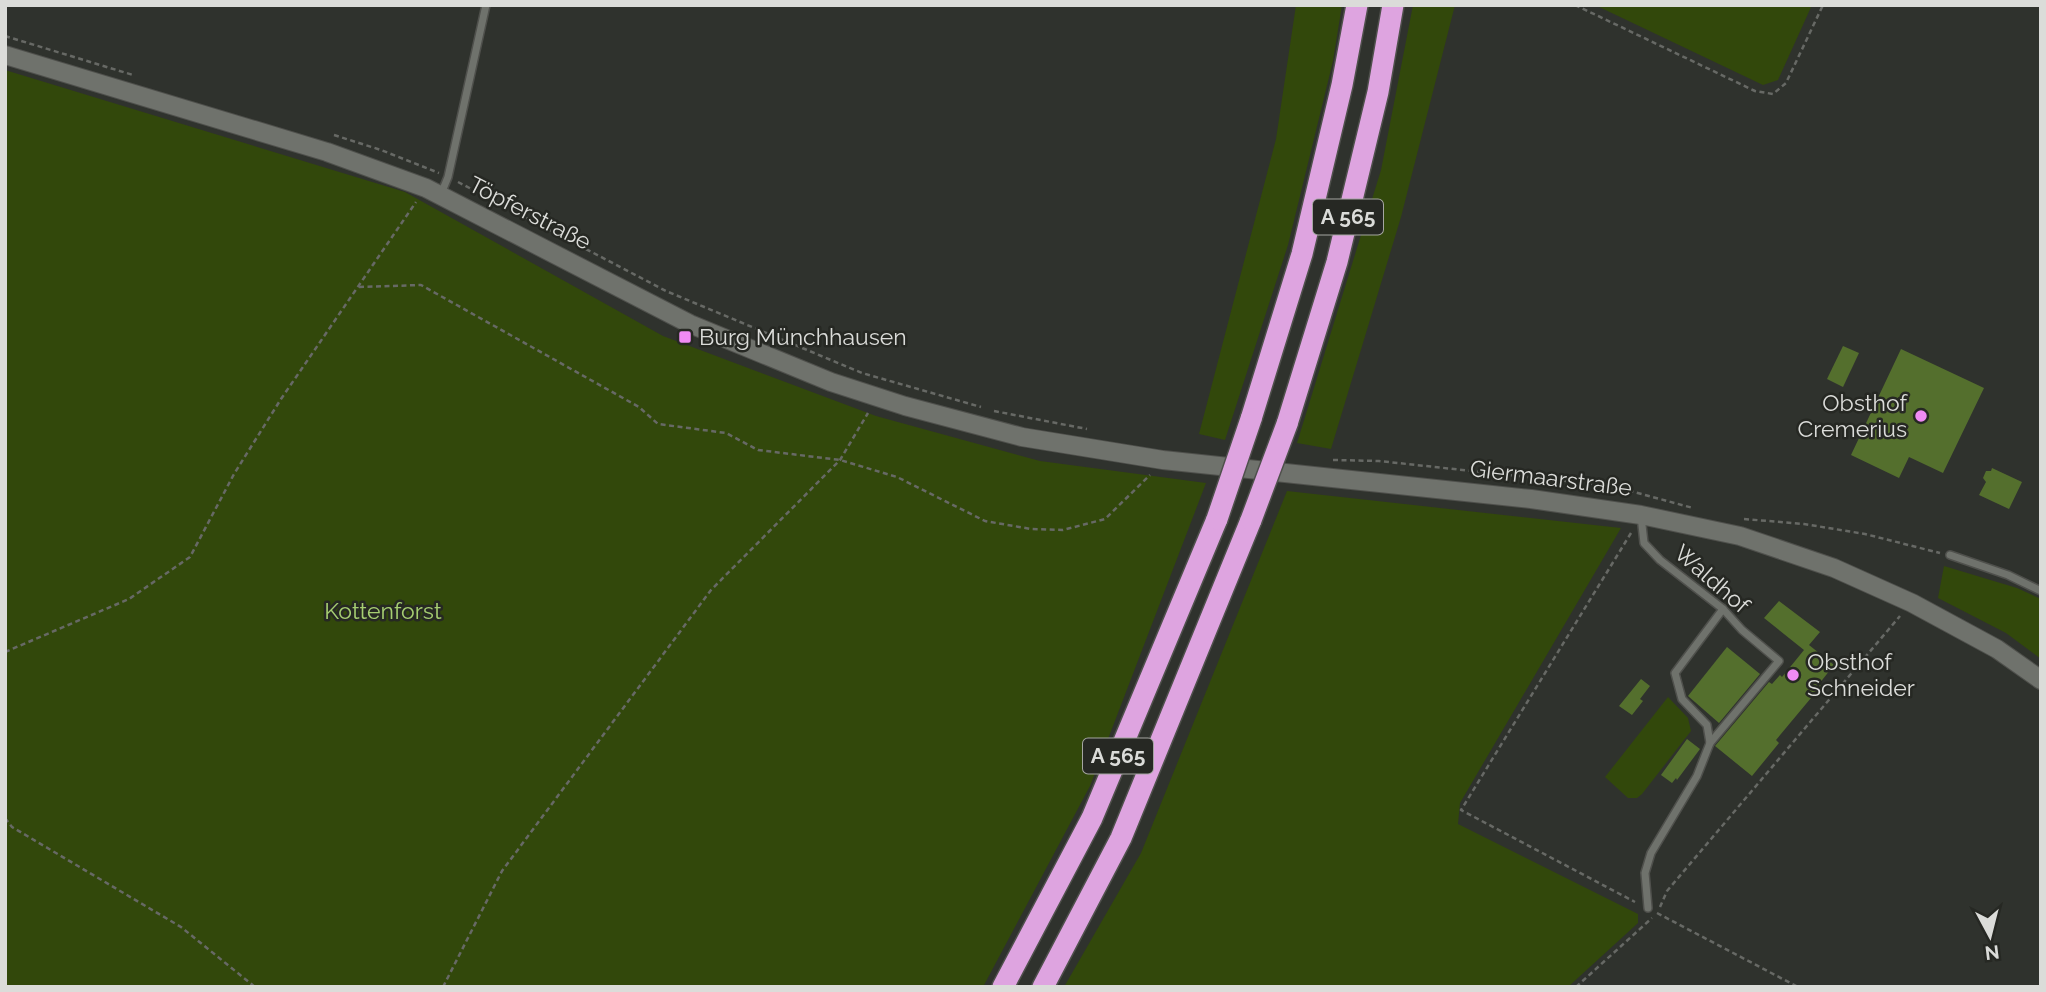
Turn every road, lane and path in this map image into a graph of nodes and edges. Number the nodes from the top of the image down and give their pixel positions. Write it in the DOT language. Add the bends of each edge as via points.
graph roads {
  1 [pos="486,5"];
  2 [pos="1357,5"];
  3 [pos="1392,5"];
  4 [pos="1575,5"];
  5 [pos="1823,5"];
  6 [pos="5,55"];
  7 [pos="448,177"];
  8 [pos="433,191"];
  9 [pos="359,287"];
  10 [pos="889,380"];
  11 [pos="878,397"];
  12 [pos="1096,431"];
  13 [pos="1022,437"];
  14 [pos="1154,459"];
  15 [pos="839,460"];
  16 [pos="1328,460"];
  17 [pos="1692,507"];
  18 [pos="1641,515"];
  19 [pos="1741,518"];
  20 [pos="1950,555"];
  21 [pos="2041,591"];
  22 [pos="1912,603"];
  23 [pos="1723,609"];
  24 [pos="5,652"];
  25 [pos="2041,680"];
  26 [pos="1710,743"];
  27 [pos="5,818"];
  28 [pos="1648,908"];
  29 [pos="1657,914"];
  30 [pos="255,987"];
  31 [pos="443,987"];
  32 [pos="1003,987"];
  33 [pos="1043,987"];
  34 [pos="1576,987"];
  35 [pos="1798,987"];
  1 -- 7 [label="lane"];
  2 -- 32 [label="highway, A 565, bridge" via="1302,254 1217,519 1092,818"];
  3 -- 33 [label="highway, A 565, bridge" via="1378,92 1337,262 1287,424 1121,838"];
  4 -- 5 [label="path" via="1755,91 1773,94 1786,83"];
  6 -- 8 [label="main road, Töpferstraße" via="327,152"];
  7 -- 8 [label="lane"];
  7 -- 10 [label="path" via="666,291 862,373"];
  8 -- 9 [label="path"];
  8 -- 11 [label="main road, Töpferstraße" via="690,324 819,378"];
  9 -- 15 [label="path" via="421,285 639,407 658,424 726,433 758,450"];
  9 -- 24 [label="path" via="234,474 190,558 129,599"];
  10 -- 11 [label="path"];
  10 -- 12 [label="path" via="990,410"];
  11 -- 13 [label="main road, Töpferstraße"];
  11 -- 15 [label="path"];
  13 -- 14 [label="main road, Giermaarstraße"];
  14 -- 15 [label="path" via="1152,472 1105,519 1063,530 985,521 897,477"];
  14 -- 18 [label="main road, Giermaarstraße"];
  15 -- 31 [label="path" via="710,590 502,871"];
  16 -- 17 [label="path" via="1379,461 1612,486"];
  18 -- 22 [label="main road, Giermaarstraße" via="1740,537 1833,568"];
  18 -- 23 [label="lane, Waldhof" via="1644,543"];
  18 -- 28 [label="path" via="1461,810"];
  19 -- 20 [label="path" via="1865,534"];
  20 -- 21 [label="lane"];
  22 -- 25 [label="main road, Giermaarstraße" via="1997,649"];
  22 -- 29 [label="path" via="1667,891"];
  23 -- 26 [label="lane" via="1675,673 1682,699 1707,725"];
  23 -- 26 [label="lane, Waldhof" via="1779,661"];
  26 -- 28 [label="lane" via="1697,776 1651,853 1645,873"];
  27 -- 30 [label="path" via="12,827 181,928"];
  28 -- 29 [label="path"];
  29 -- 34 [label="path"];
  29 -- 35 [label="path"];
}
